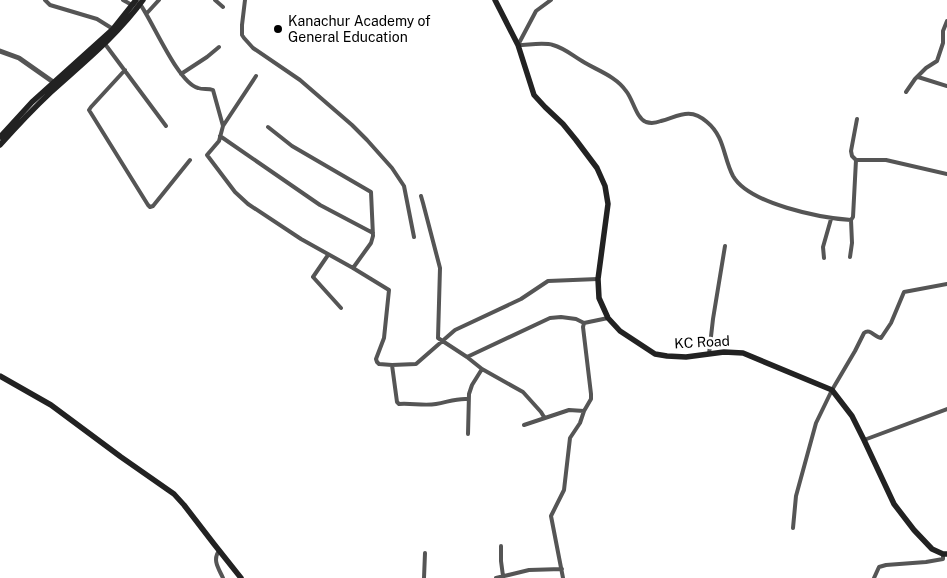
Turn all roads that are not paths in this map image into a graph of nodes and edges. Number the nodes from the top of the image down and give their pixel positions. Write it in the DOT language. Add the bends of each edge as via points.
graph roads {
  1 [pos="44,0"];
  2 [pos="123,0"];
  3 [pos="159,0"];
  4 [pos="215,0"];
  5 [pos="245,0"];
  6 [pos="496,0"];
  7 [pos="551,0"];
  8 [pos="138,2"];
  9 [pos="223,7"];
  10 [pos="147,13"];
  11 [pos="947,20"];
  12 [pos="113,29"];
  13 [pos="105,44"];
  14 [pos="518,45"];
  15 [pos="219,47"];
  16 [pos="0,50"];
  17 [pos="125,70"];
  18 [pos="182,74"];
  19 [pos="256,76"];
  20 [pos="918,77"];
  21 [pos="56,84"];
  22 [pos="947,86"];
  23 [pos="906,92"];
  24 [pos="857,119"];
  25 [pos="166,126"];
  26 [pos="223,126"];
  27 [pos="268,127"];
  28 [pos="220,136"];
  29 [pos="0,138"];
  30 [pos="0,145"];
  31 [pos="190,160"];
  32 [pos="856,160"];
  33 [pos="947,174"];
  34 [pos="420,196"];
  35 [pos="831,219"];
  36 [pos="851,220"];
  37 [pos="372,233"];
  38 [pos="414,237"];
  39 [pos="725,246"];
  40 [pos="328,255"];
  41 [pos="850,257"];
  42 [pos="824,258"];
  43 [pos="353,268"];
  44 [pos="598,279"];
  45 [pos="947,284"];
  46 [pos="342,308"];
  47 [pos="608,318"];
  48 [pos="584,323"];
  49 [pos="442,341"];
  50 [pos="710,354"];
  51 [pos="468,358"];
  52 [pos="392,365"];
  53 [pos="482,369"];
  54 [pos="0,376"];
  55 [pos="832,390"];
  56 [pos="468,399"];
  57 [pos="947,409"];
  58 [pos="584,411"];
  59 [pos="544,417"];
  60 [pos="524,424"];
  61 [pos="468,434"];
  62 [pos="864,440"];
  63 [pos="792,528"];
  64 [pos="500,546"];
  65 [pos="219,551"];
  66 [pos="424,553"];
  67 [pos="945,554"];
  68 [pos="562,569"];
  69 [pos="503,576"];
  70 [pos="223,578"];
  71 [pos="241,578"];
  72 [pos="424,578"];
  73 [pos="496,578"];
  74 [pos="563,578"];
  75 [pos="874,578"];
  1 -- 12 [label="street" via="50,6 97,19"];
  2 -- 8 [label="street"];
  3 -- 10 [label="street"];
  4 -- 9 [label="street"];
  5 -- 38 [label="street" via="242,34 248,44 300,80 367,140 392,168 404,186"];
  6 -- 14 [label="main road, KC Road"];
  7 -- 14 [label="street" via="536,11"];
  8 -- 10 [label="street"];
  8 -- 12 [label="main road"];
  8 -- 13 [label="main road" via="121,28"];
  10 -- 18 [label="street"];
  11 -- 20 [label="street" via="937,61"];
  12 -- 21 [label="main road"];
  13 -- 17 [label="street"];
  13 -- 21 [label="main road"];
  14 -- 35 [label="street" via="551,44 568,51 621,84 645,122 653,123 685,113 700,116 721,140 734,177 748,191 778,206"];
  14 -- 44 [label="main road, KC Road" via="534,95 576,140 597,168 605,186 608,204"];
  15 -- 18 [label="street"];
  16 -- 21 [label="street" via="19,58"];
  17 -- 25 [label="street"];
  17 -- 31 [label="street" via="90,110 150,207"];
  18 -- 26 [label="street" via="190,84 213,90"];
  19 -- 26 [label="street"];
  20 -- 22 [label="street"];
  20 -- 23 [label="street"];
  21 -- 29 [label="main road" via="32,102"];
  21 -- 30 [label="main road"];
  24 -- 32 [label="street" via="851,152"];
  26 -- 28 [label="street"];
  27 -- 37 [label="street" via="292,146 371,192"];
  28 -- 37 [label="street" via="320,205"];
  28 -- 40 [label="street" via="206,155 235,192 248,204"];
  32 -- 33 [label="street" via="886,160"];
  32 -- 36 [label="street"];
  34 -- 49 [label="street" via="440,268 438,338"];
  35 -- 36 [label="street"];
  35 -- 42 [label="street" via="823,248"];
  36 -- 41 [label="street"];
  37 -- 43 [label="street" via="371,243"];
  39 -- 50 [label="street"];
  40 -- 43 [label="street"];
  40 -- 46 [label="street" via="313,278"];
  43 -- 52 [label="street" via="389,290 384,338 376,359 379,364"];
  44 -- 47 [label="main road, KC Road" via="599,298"];
  44 -- 49 [label="street" via="548,281 455,330"];
  45 -- 55 [label="street" via="904,292 881,338 869,331 864,333"];
  47 -- 48 [label="street"];
  47 -- 50 [label="main road, KC Road" via="620,331 655,354 686,357"];
  48 -- 51 [label="street" via="576,319 550,318"];
  48 -- 58 [label="street" via="591,399"];
  49 -- 51 [label="street"];
  49 -- 52 [label="street" via="416,364"];
  50 -- 55 [label="main road, KC Road" via="743,354"];
  51 -- 53 [label="street"];
  52 -- 56 [label="street" via="399,404 435,404"];
  53 -- 56 [label="street"];
  53 -- 59 [label="street" via="523,392"];
  54 -- 65 [label="main road" via="51,405 174,494"];
  55 -- 62 [label="main road" via="852,416"];
  55 -- 63 [label="street" via="816,423 796,496"];
  56 -- 61 [label="street"];
  57 -- 62 [label="street"];
  58 -- 59 [label="street" via="569,410"];
  58 -- 68 [label="street" via="570,438 564,490 551,516"];
  59 -- 60 [label="street"];
  62 -- 67 [label="main road" via="894,504 932,549"];
  64 -- 69 [label="street"];
  65 -- 70 [label="street" via="216,560"];
  65 -- 71 [label="main road"];
  66 -- 72 [label="street"];
  67 -- 75 [label="street" via="943,559 880,567"];
  68 -- 69 [label="street" via="529,570"];
  68 -- 74 [label="street"];
  69 -- 73 [label="street"];
}
